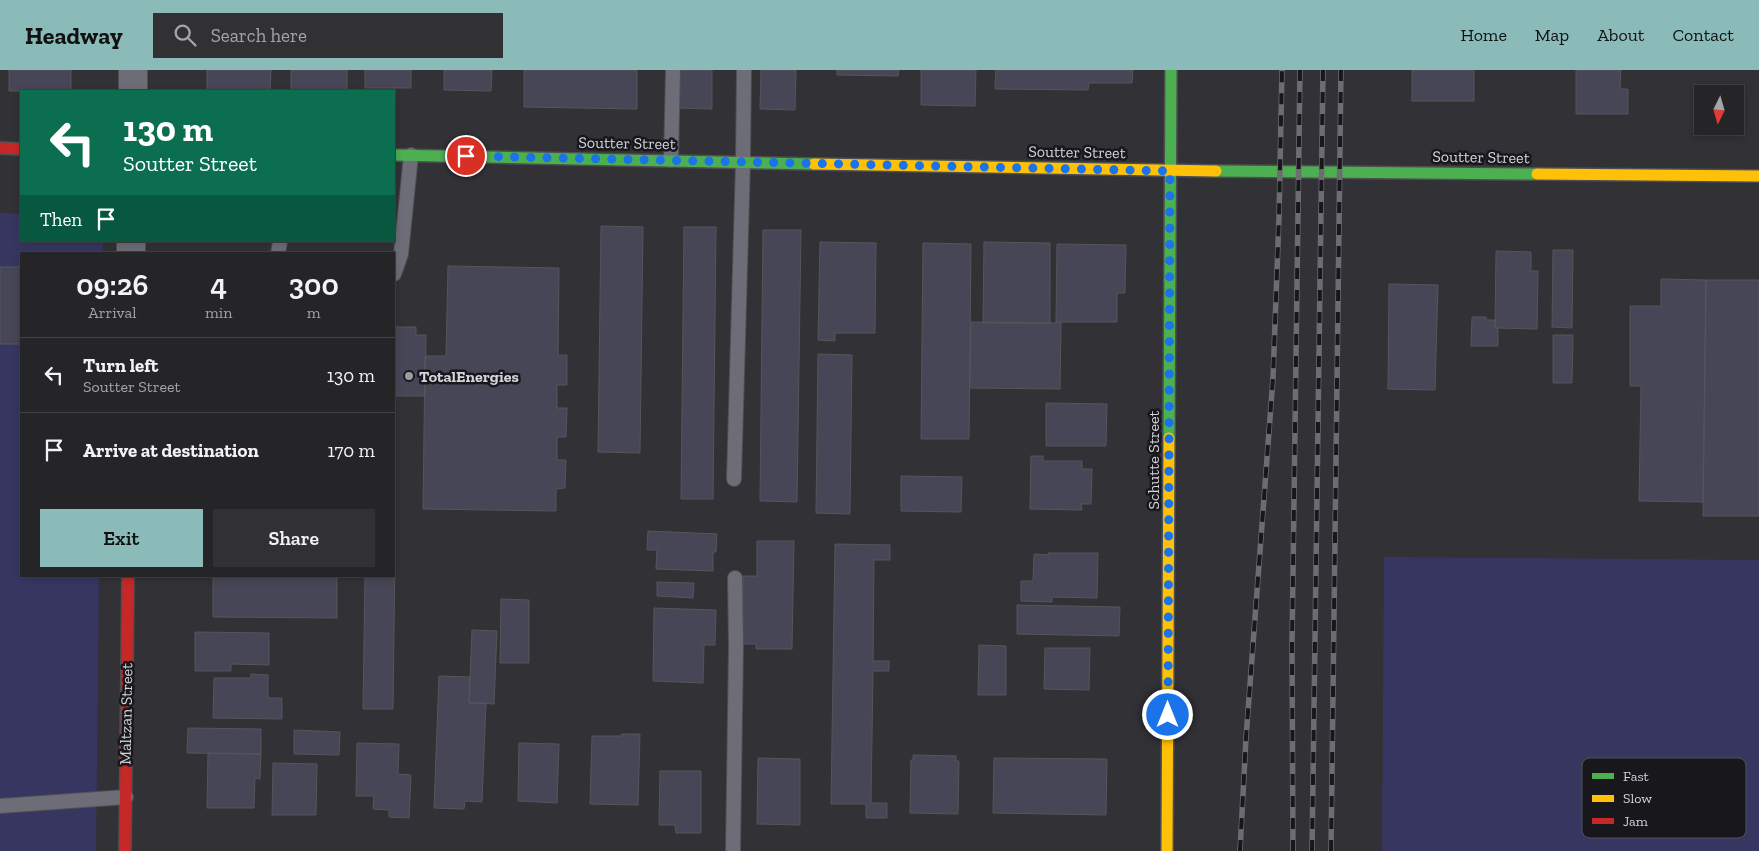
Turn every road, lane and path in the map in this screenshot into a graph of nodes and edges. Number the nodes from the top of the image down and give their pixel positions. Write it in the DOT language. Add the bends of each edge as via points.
graph roads {
  1 [pos="133,70"];
  2 [pos="673,70"];
  3 [pos="744,70"];
  4 [pos="1171,70"];
  5 [pos="133,90"];
  6 [pos="0,148"];
  7 [pos="20,149"];
  8 [pos="395,155"];
  9 [pos="410,155"];
  10 [pos="671,160"];
  11 [pos="743,162"];
  12 [pos="1170,171"];
  13 [pos="1759,176"];
  14 [pos="399,223"];
  15 [pos="395,271"];
  16 [pos="734,479"];
  17 [pos="128,577"];
  18 [pos="735,578"];
  19 [pos="126,797"];
  20 [pos="0,806"];
  21 [pos="125,851"];
  22 [pos="733,851"];
  23 [pos="1167,851"];
  1 -- 5 [label="street"];
  2 -- 10 [label="lane"];
  3 -- 11 [label="lane"];
  4 -- 12 [label="main road, Schutte Street"];
  6 -- 7 [label="main road"];
  8 -- 9 [label="main road, Soutter Street"];
  9 -- 10 [label="main road, Soutter Street"];
  9 -- 14 [label="lane"];
  10 -- 11 [label="main road, Soutter Street"];
  11 -- 12 [label="main road, Soutter Street"];
  11 -- 16 [label="lane"];
  12 -- 13 [label="main road, Soutter Street"];
  12 -- 23 [label="main road, Schutte Street"];
  14 -- 15 [label="lane" via="401,254"];
  17 -- 19 [label="main road, Maltzan Street"];
  18 -- 22 [label="lane"];
  19 -- 20 [label="lane"];
  19 -- 21 [label="main road, Maltzan Street"];
}
